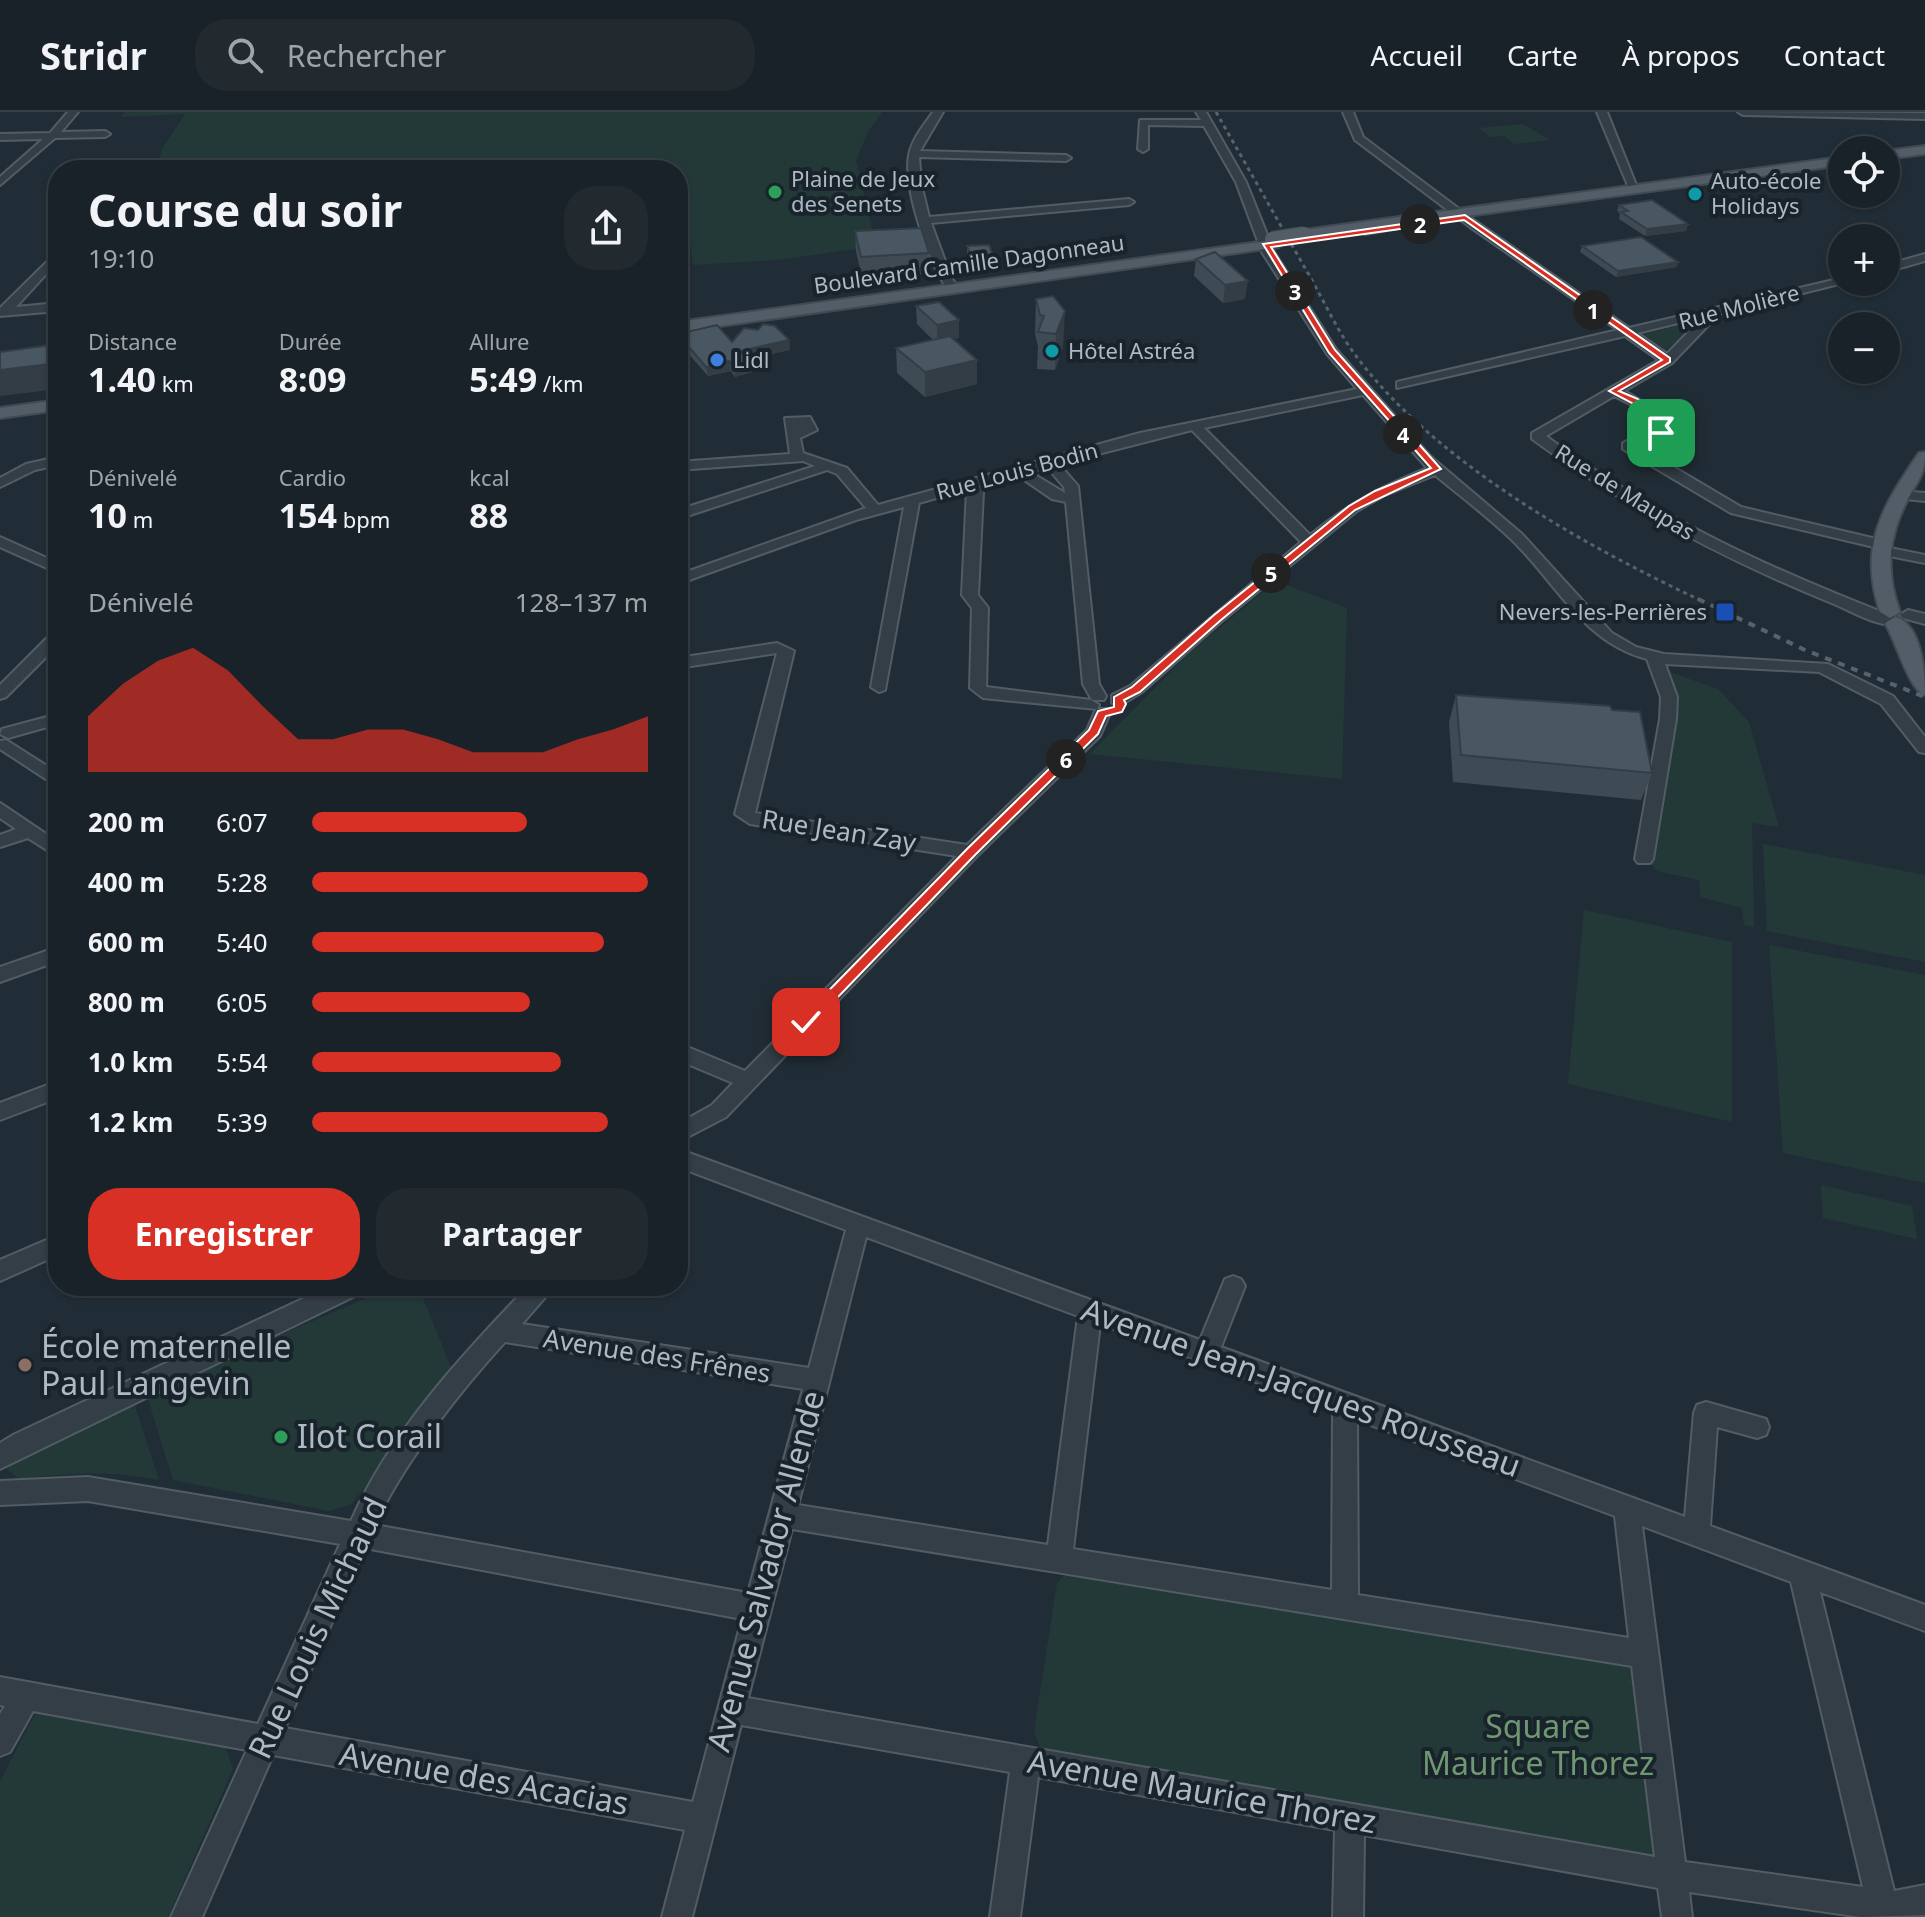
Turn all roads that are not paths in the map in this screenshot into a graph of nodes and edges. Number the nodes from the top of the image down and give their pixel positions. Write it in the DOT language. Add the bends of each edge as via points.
graph roads {
  1 [pos="73,112"];
  2 [pos="938,112"];
  3 [pos="1201,112"];
  4 [pos="1348,112"];
  5 [pos="1602,112"];
  6 [pos="1743,112"];
  7 [pos="1807,113"];
  8 [pos="1902,114"];
  9 [pos="1925,116"];
  10 [pos="1208,123"];
  11 [pos="1916,125"];
  12 [pos="105,134"];
  13 [pos="53,135"];
  14 [pos="0,137"];
  15 [pos="1143,149"];
  16 [pos="1925,152"];
  17 [pos="915,154"];
  18 [pos="1900,155"];
  19 [pos="1066,158"];
  20 [pos="0,165"];
  21 [pos="1828,165"];
  22 [pos="1828,165"];
  23 [pos="19,166"];
  24 [pos="0,182"];
  25 [pos="1640,192"];
  26 [pos="1129,202"];
  27 [pos="1462,215"];
  28 [pos="927,220"];
  29 [pos="1305,236"];
  30 [pos="1269,242"];
  31 [pos="1925,257"];
  32 [pos="48,265"];
  33 [pos="1900,265"];
  34 [pos="950,285"];
  35 [pos="1828,285"];
  36 [pos="48,308"];
  37 [pos="3,312"];
  38 [pos="1713,314"];
  39 [pos="688,318"];
  40 [pos="1679,322"];
  41 [pos="688,325"];
  42 [pos="1697,331"];
  43 [pos="1626,333"];
  44 [pos="1668,360"];
  45 [pos="1402,385"];
  46 [pos="1365,391"];
  47 [pos="1613,391"];
  48 [pos="48,406"];
  49 [pos="0,413"];
  50 [pos="48,414"];
  51 [pos="0,421"];
  52 [pos="1194,425"];
  53 [pos="792,436"];
  54 [pos="797,457"];
  55 [pos="1925,457"];
  56 [pos="1050,462"];
  57 [pos="48,463"];
  58 [pos="688,465"];
  59 [pos="832,465"];
  60 [pos="1437,469"];
  61 [pos="1020,471"];
  62 [pos="0,483"];
  63 [pos="971,484"];
  64 [pos="1900,495"];
  65 [pos="1925,497"];
  66 [pos="1072,499"];
  67 [pos="912,500"];
  68 [pos="875,510"];
  69 [pos="688,512"];
  70 [pos="0,541"];
  71 [pos="1309,542"];
  72 [pos="1880,547"];
  73 [pos="1925,559"];
  74 [pos="48,564"];
  75 [pos="688,577"];
  76 [pos="1901,620"];
  77 [pos="48,646"];
  78 [pos="1654,656"];
  79 [pos="688,661"];
  80 [pos="1922,682"];
  81 [pos="879,687"];
  82 [pos="0,694"];
  83 [pos="1097,705"];
  84 [pos="48,722"];
  85 [pos="3,737"];
  86 [pos="1925,748"];
  87 [pos="48,773"];
  88 [pos="0,809"];
  89 [pos="31,831"];
  90 [pos="0,841"];
  91 [pos="48,844"];
  92 [pos="971,852"];
  93 [pos="1644,859"];
  94 [pos="48,958"];
  95 [pos="0,975"];
  96 [pos="688,1055"];
  97 [pos="748,1081"];
  98 [pos="48,1093"];
  99 [pos="0,1112"];
  100 [pos="688,1128"];
  101 [pos="688,1162"];
  102 [pos="858,1226"];
  103 [pos="48,1249"];
  104 [pos="0,1271"];
  105 [pos="1233,1286"];
  106 [pos="314,1296"];
  107 [pos="533,1296"];
  108 [pos="1090,1310"];
  109 [pos="499,1331"];
  110 [pos="1207,1352"];
  111 [pos="816,1380"];
  112 [pos="1345,1405"];
  113 [pos="1757,1427"];
  114 [pos="0,1457"];
  115 [pos="0,1493"];
  116 [pos="1627,1509"];
  117 [pos="782,1515"];
  118 [pos="355,1534"];
  119 [pos="1696,1535"];
  120 [pos="1059,1558"];
  121 [pos="1803,1576"];
  122 [pos="1345,1606"];
  123 [pos="756,1608"];
  124 [pos="1925,1618"];
  125 [pos="1644,1654"];
  126 [pos="13,1694"];
  127 [pos="731,1709"];
  128 [pos="266,1740"];
  129 [pos="0,1742"];
  130 [pos="1026,1760"];
  131 [pos="702,1818"];
  132 [pos="1350,1820"];
  133 [pos="1672,1875"];
  134 [pos="1925,1900"];
  135 [pos="1884,1911"];
  136 [pos="186,1917"];
  137 [pos="677,1917"];
  138 [pos="1005,1917"];
  139 [pos="1348,1917"];
  140 [pos="1677,1917"];
  1 -- 13 [label="street"];
  2 -- 17 [label="street"];
  3 -- 10 [label="street"];
  4 -- 27 [label="street" via="1359,138"];
  5 -- 25 [label="street"];
  6 -- 7 [label="street"];
  7 -- 8 [label="street"];
  8 -- 9 [label="street"];
  8 -- 11 [label="street"];
  10 -- 15 [label="street" via="1143,122"];
  10 -- 30 [label="street"];
  12 -- 13 [label="street"];
  13 -- 14 [label="street"];
  13 -- 23 [label="street"];
  16 -- 18 [label="main road"];
  17 -- 19 [label="street"];
  17 -- 28 [label="street" via="914,174"];
  20 -- 23 [label="street"];
  21 -- 25 [label="main road"];
  22 -- 25 [label="main road"];
  23 -- 24 [label="street"];
  25 -- 27 [label="main road"];
  26 -- 28 [label="street"];
  27 -- 29 [label="main road"];
  27 -- 29 [label="main road"];
  27 -- 43 [label="street"];
  28 -- 34 [label="street"];
  29 -- 30 [label="main road, Boulevard Camille Dagonneau, bridge"];
  30 -- 34 [label="main road, Boulevard Camille Dagonneau"];
  30 -- 46 [label="street" via="1331,351"];
  31 -- 33 [label="street"];
  32 -- 37 [label="street"];
  34 -- 39 [label="main road, Boulevard Camille Dagonneau"];
  34 -- 41 [label="main road, Boulevard Camille Dagonneau"];
  35 -- 38 [label="street, Rue Molière"];
  36 -- 37 [label="street"];
  38 -- 40 [label="street, Rue Molière"];
  38 -- 42 [label="street, Rue de Maupas"];
  40 -- 42 [label="street"];
  40 -- 43 [label="street, Rue Molière"];
  42 -- 44 [label="street, Rue de Maupas"];
  43 -- 44 [label="street"];
  43 -- 45 [label="street, Rue Molière"];
  44 -- 47 [label="street, Rue de Maupas"];
  46 -- 52 [label="street, Rue Louis Bodin"];
  46 -- 60 [label="street"];
  47 -- 72 [label="street" via="1635,401 1657,426 1628,446 1736,510"];
  47 -- 76 [label="street, Rue de Maupas" via="1537,436 1579,468 1682,530 1798,585"];
  48 -- 49 [label="main road"];
  50 -- 51 [label="main road"];
  52 -- 56 [label="street, Rue Louis Bodin"];
  52 -- 71 [label="street"];
  53 -- 54 [label="street"];
  54 -- 58 [label="street"];
  54 -- 59 [label="street"];
  55 -- 64 [label="main road"];
  56 -- 61 [label="street, Rue Louis Bodin"];
  56 -- 66 [label="street" via="1071,486"];
  57 -- 62 [label="street"];
  59 -- 68 [label="street"];
  59 -- 69 [label="street"];
  60 -- 71 [label="street" via="1378,493"];
  60 -- 78 [label="street" via="1517,537 1606,636"];
  61 -- 63 [label="street, Rue Louis Bodin"];
  61 -- 66 [label="street" via="1057,496"];
  63 -- 67 [label="street, Rue Louis Bodin"];
  63 -- 83 [label="street" via="976,492 970,595 980,608 978,688 983,693"];
  64 -- 65 [label="street"];
  64 -- 72 [label="main road" via="1884,525"];
  66 -- 83 [label="street"];
  67 -- 68 [label="street, Rue Louis Bodin"];
  67 -- 81 [label="street"];
  68 -- 75 [label="street, Rue Louis Bodin"];
  70 -- 74 [label="street"];
  71 -- 83 [label="street" via="1118,699 1119,710"];
  72 -- 73 [label="street"];
  72 -- 76 [label="main road" via="1882,584"];
  76 -- 80 [label="main road"];
  77 -- 82 [label="street"];
  78 -- 86 [label="street" via="1822,667 1887,700"];
  78 -- 93 [label="street" via="1669,697 1668,719"];
  79 -- 92 [label="street, Rue Jean Zay" via="786,651 744,814"];
  83 -- 92 [label="street" via="1094,732"];
  84 -- 85 [label="street"];
  85 -- 87 [label="street"];
  88 -- 89 [label="street"];
  89 -- 90 [label="street"];
  89 -- 91 [label="street"];
  92 -- 97 [label="street"];
  94 -- 95 [label="street"];
  96 -- 97 [label="street"];
  97 -- 100 [label="street" via="719,1111"];
  98 -- 99 [label="street"];
  101 -- 102 [label="street, Avenue Jean-Jacques Rousseau"];
  102 -- 108 [label="street, Avenue Jean-Jacques Rousseau"];
  102 -- 111 [label="street, Avenue Salvador Allende"];
  103 -- 104 [label="street"];
  105 -- 110 [label="street"];
  106 -- 114 [label="street"];
  107 -- 109 [label="street, Rue Louis Michaud"];
  108 -- 110 [label="street, Avenue Jean-Jacques Rousseau"];
  108 -- 120 [label="street"];
  109 -- 111 [label="street, Avenue des Frênes"];
  109 -- 118 [label="street, Rue Louis Michaud" via="414,1438"];
  110 -- 112 [label="street, Avenue Jean-Jacques Rousseau"];
  111 -- 117 [label="street, Avenue Salvador Allende"];
  112 -- 116 [label="street, Avenue Jean-Jacques Rousseau"];
  112 -- 122 [label="street"];
  113 -- 119 [label="street" via="1706,1413"];
  115 -- 118 [label="street" via="88,1489"];
  116 -- 119 [label="street, Avenue Jean-Jacques Rousseau"];
  116 -- 125 [label="street"];
  117 -- 120 [label="street"];
  117 -- 123 [label="street, Avenue Salvador Allende"];
  118 -- 123 [label="street"];
  118 -- 128 [label="street, Rue Louis Michaud"];
  119 -- 121 [label="street, Avenue Jean-Jacques Rousseau"];
  120 -- 122 [label="street"];
  121 -- 124 [label="street, Avenue Jean-Jacques Rousseau"];
  121 -- 135 [label="street"];
  122 -- 125 [label="street"];
  123 -- 127 [label="street, Avenue Salvador Allende"];
  125 -- 133 [label="street"];
  126 -- 128 [label="street, Avenue des Acacias"];
  126 -- 129 [label="street"];
  127 -- 130 [label="street, Avenue Maurice Thorez"];
  127 -- 131 [label="street, Avenue Salvador Allende"];
  128 -- 131 [label="street, Avenue des Acacias"];
  128 -- 136 [label="street, Rue Louis Michaud"];
  130 -- 132 [label="street, Avenue Maurice Thorez"];
  130 -- 138 [label="street"];
  131 -- 137 [label="street, Avenue Salvador Allende"];
  132 -- 133 [label="street, Avenue Maurice Thorez"];
  132 -- 139 [label="street"];
  133 -- 135 [label="street, Avenue Maurice Thorez"];
  133 -- 140 [label="street"];
  134 -- 135 [label="street, Avenue Maurice Thorez"];
}
